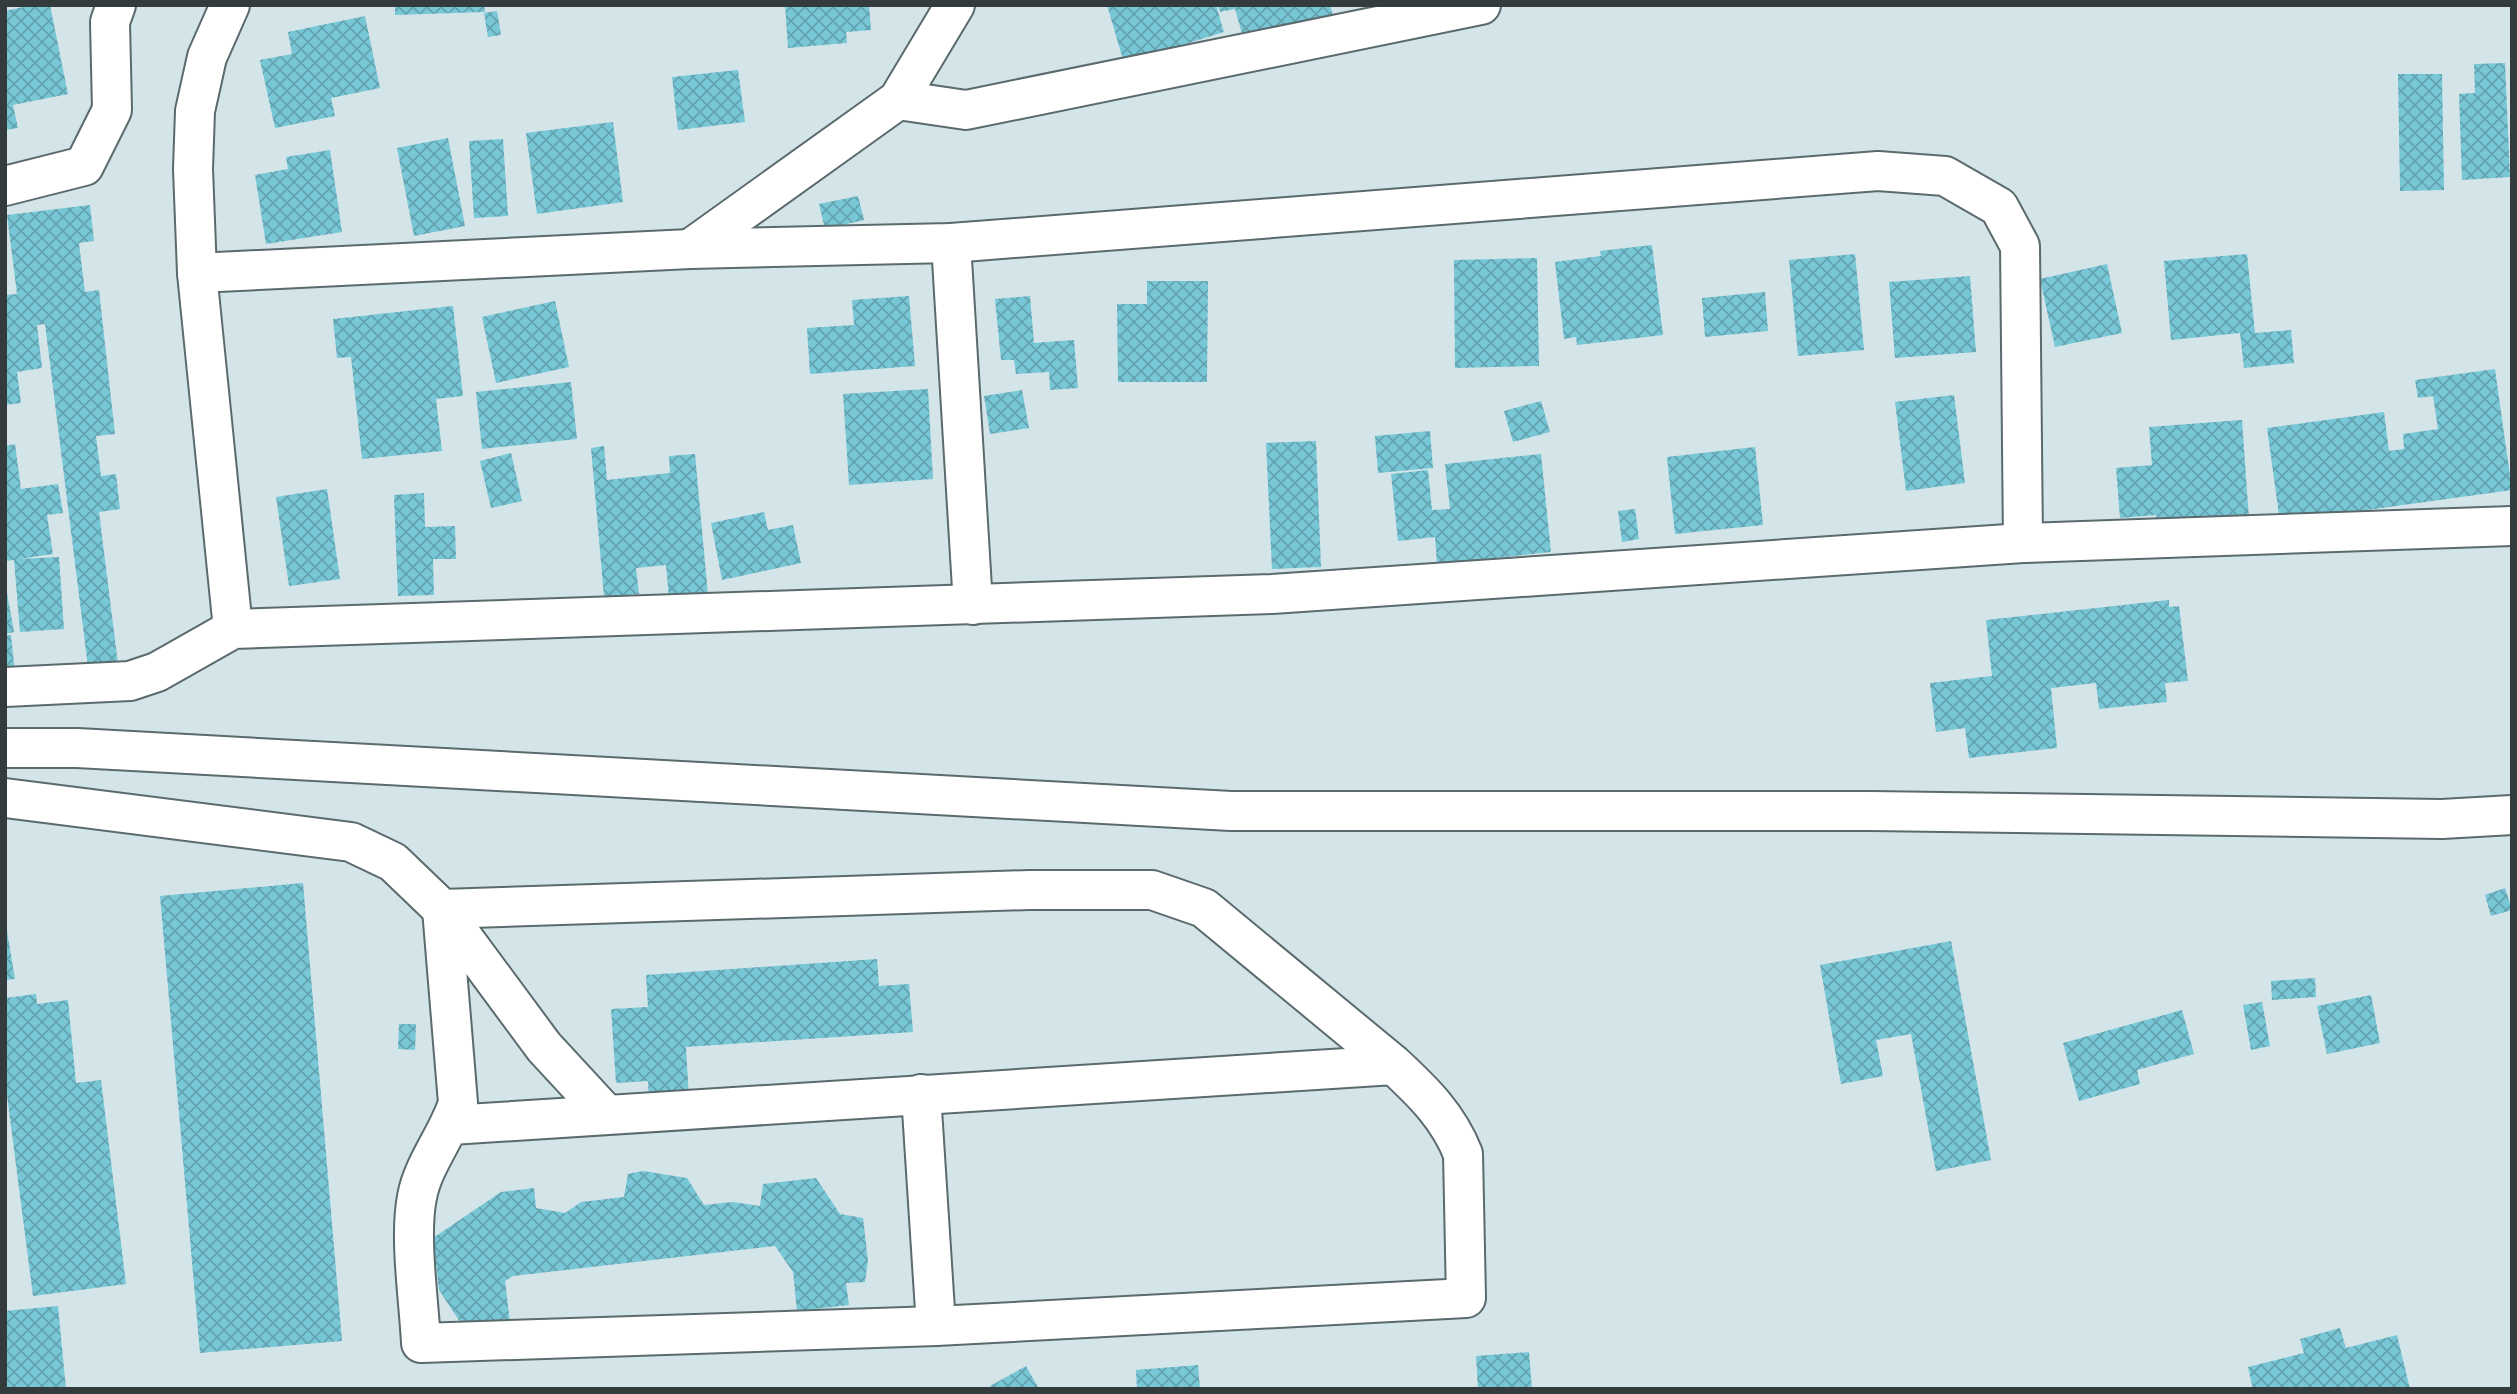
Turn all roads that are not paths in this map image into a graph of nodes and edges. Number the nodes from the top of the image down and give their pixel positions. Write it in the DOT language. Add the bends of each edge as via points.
graph roads {
  1 [pos="116,5"];
  2 [pos="230,5"];
  3 [pos="955,5"];
  4 [pos="1481,5"];
  5 [pos="898,100"];
  6 [pos="5,186"];
  7 [pos="951,243"];
  8 [pos="690,249"];
  9 [pos="197,273"];
  10 [pos="2512,526"];
  11 [pos="2023,543"];
  12 [pos="973,605"];
  13 [pos="233,629"];
  14 [pos="5,687"];
  15 [pos="5,748"];
  16 [pos="5,798"];
  17 [pos="2512,815"];
  18 [pos="442,909"];
  19 [pos="1394,1065"];
  20 [pos="921,1094"];
  21 [pos="606,1113"];
  22 [pos="452,1125"];
  23 [pos="936,1326"];
  1 -- 6 [label="street" via="110,22 112,110 84,166"];
  2 -- 9 [label="street" via="207,57 195,111"];
  3 -- 5 [label="street"];
  4 -- 5 [label="street" via="966,110"];
  5 -- 8 [label="street"];
  7 -- 8 [label="street"];
  7 -- 11 [label="street" via="1878,171 1945,176 1999,207 2020,246"];
  7 -- 12 [label="street"];
  8 -- 9 [label="street"];
  9 -- 13 [label="street"];
  10 -- 11 [label="street"];
  11 -- 12 [label="street" via="1272,594"];
  12 -- 13 [label="street"];
  13 -- 14 [label="street" via="157,672 130,681"];
  15 -- 17 [label="street" via="77,748 1231,811 1871,811 2442,819"];
  16 -- 18 [label="street" via="351,842 393,862"];
  18 -- 19 [label="street" via="1015,890 1152,890 1204,908"];
  18 -- 21 [label="street" via="544,1047"];
  18 -- 22 [label="street" via="458,1103"];
  19 -- 20 [label="street"];
  19 -- 23 [label="street" via="1432,1100 1463,1154 1466,1298"];
  20 -- 21 [label="street"];
  20 -- 23 [label="street"];
  21 -- 22 [label="street"];
  22 -- 23 [label="street" via="417,1196 421,1343"];
}
